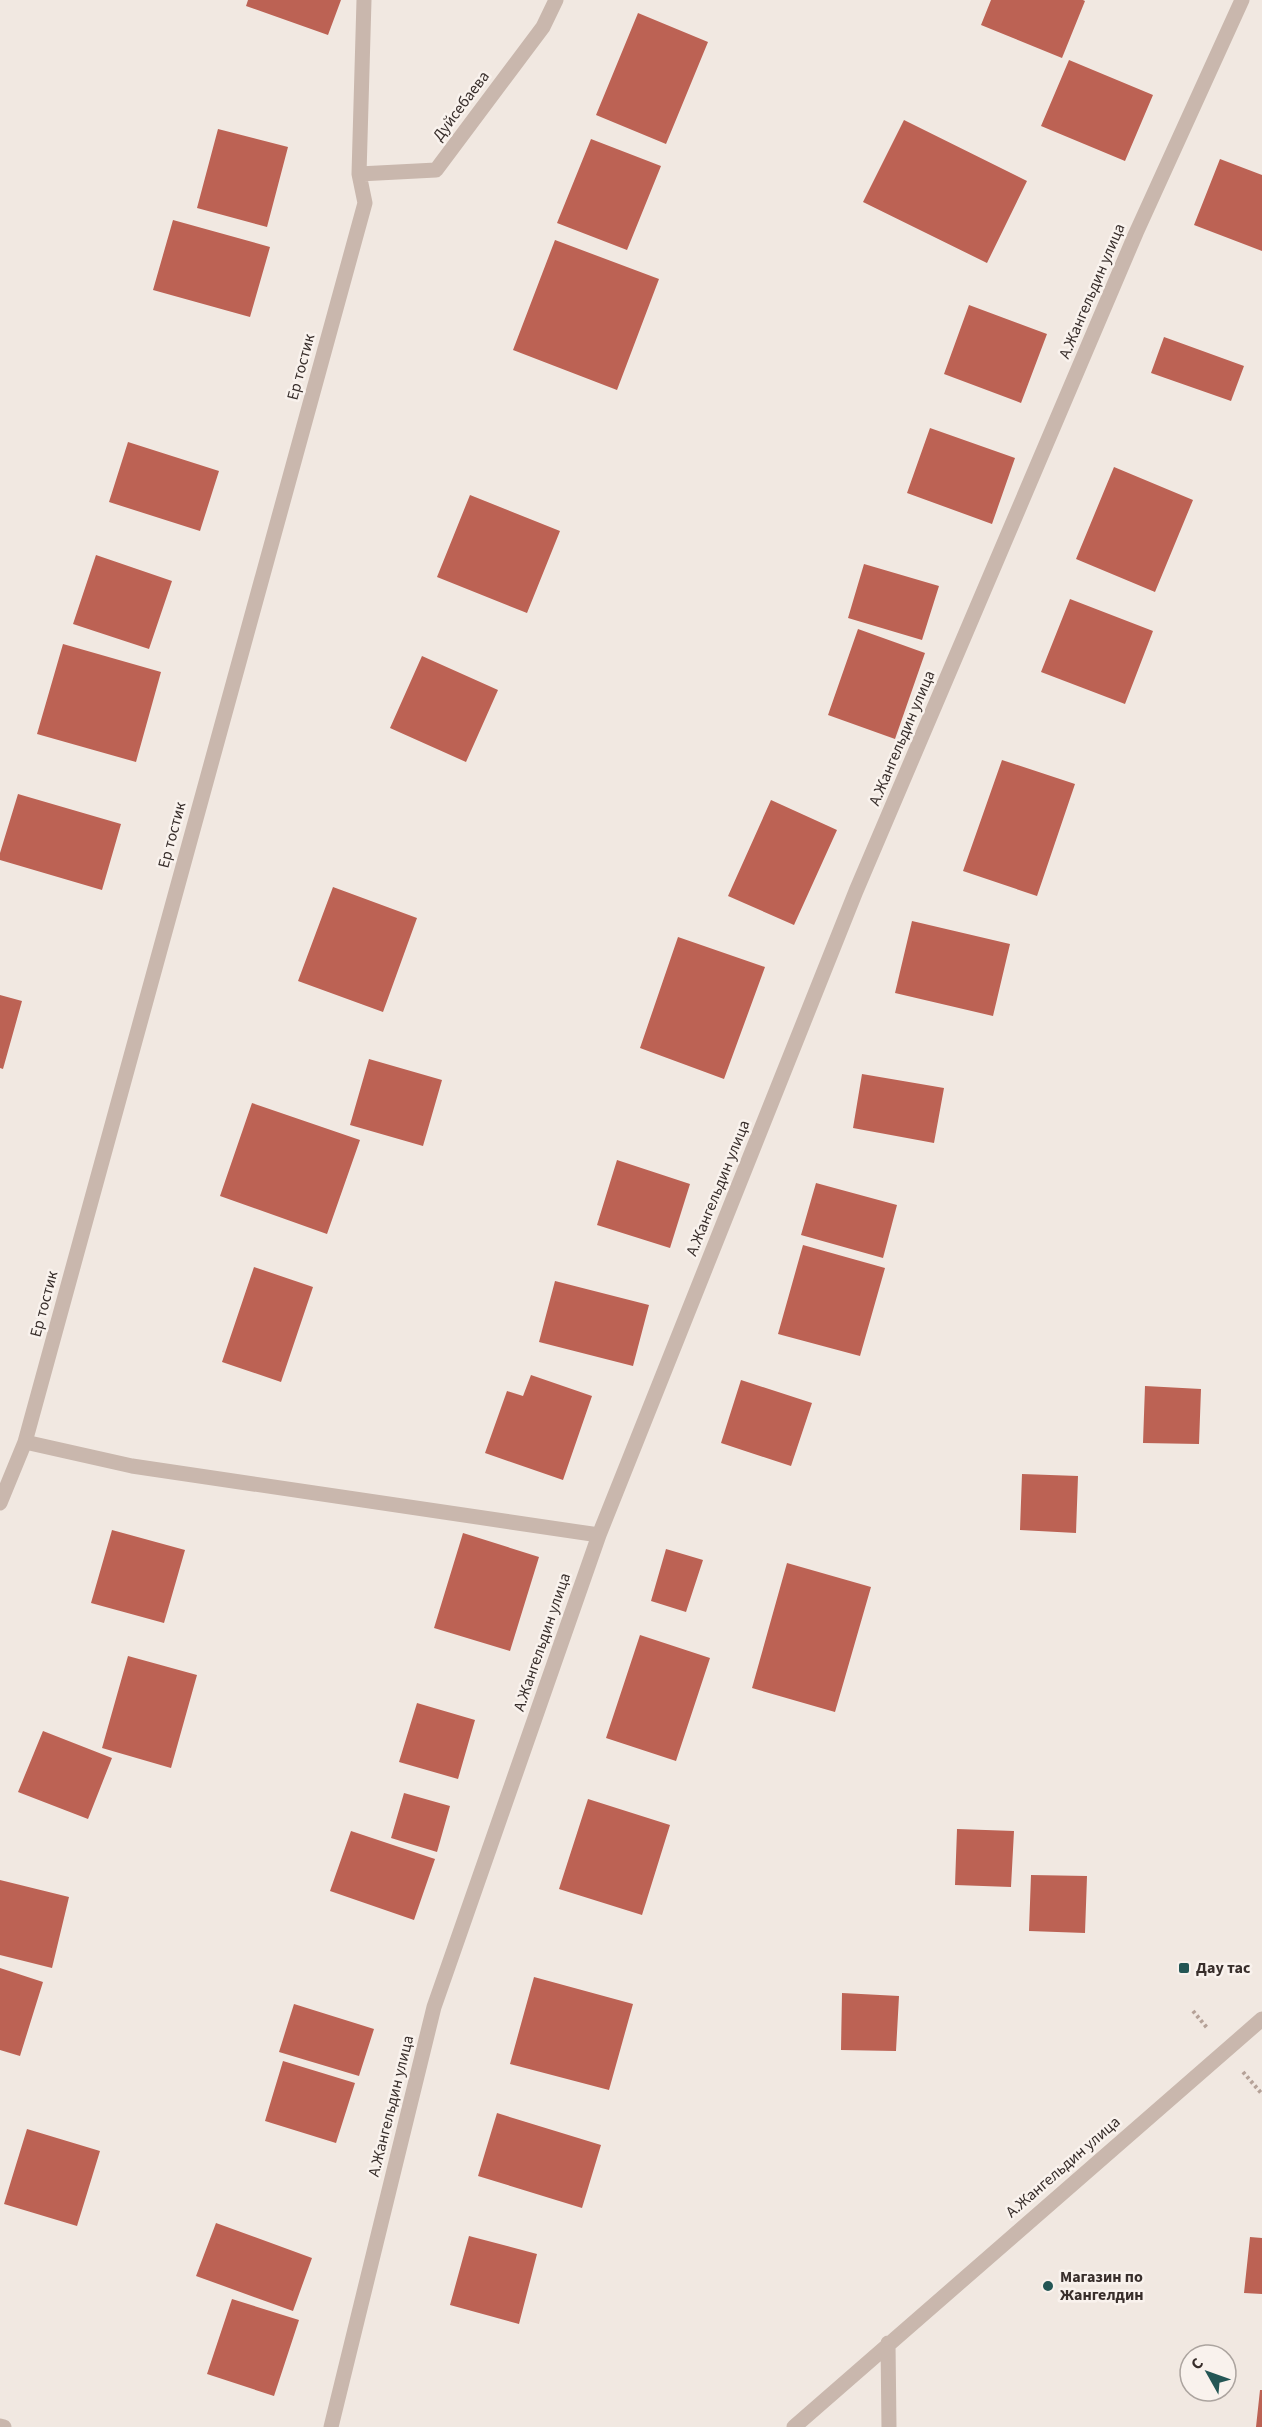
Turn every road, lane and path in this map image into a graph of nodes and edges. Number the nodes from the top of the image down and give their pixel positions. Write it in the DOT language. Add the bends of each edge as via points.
graph roads {
  1 [pos="364,0"];
  2 [pos="556,0"];
  3 [pos="1242,0"];
  4 [pos="359,174"];
  5 [pos="25,1442"];
  6 [pos="0,1503"];
  7 [pos="598,1535"];
  8 [pos="1262,2019"];
  9 [pos="888,2343"];
  10 [pos="331,2427"];
  11 [pos="794,2427"];
  12 [pos="889,2427"];
  1 -- 4 [label="street, Ер тостик"];
  2 -- 4 [label="street, Дуйсебаева" via="543,27 436,170"];
  3 -- 7 [label="street, А.Жангельдин улица" via="1136,233 856,891"];
  4 -- 5 [label="street, Ер тостик" via="365,203"];
  5 -- 6 [label="street, Ер тостик"];
  5 -- 7 [label="street" via="132,1466"];
  7 -- 10 [label="street, А.Жангельдин улица" via="434,2007"];
  8 -- 9 [label="street, А.Жангельдин улица"];
  9 -- 11 [label="street, А.Жангельдин улица"];
  9 -- 12 [label="street"];
}
